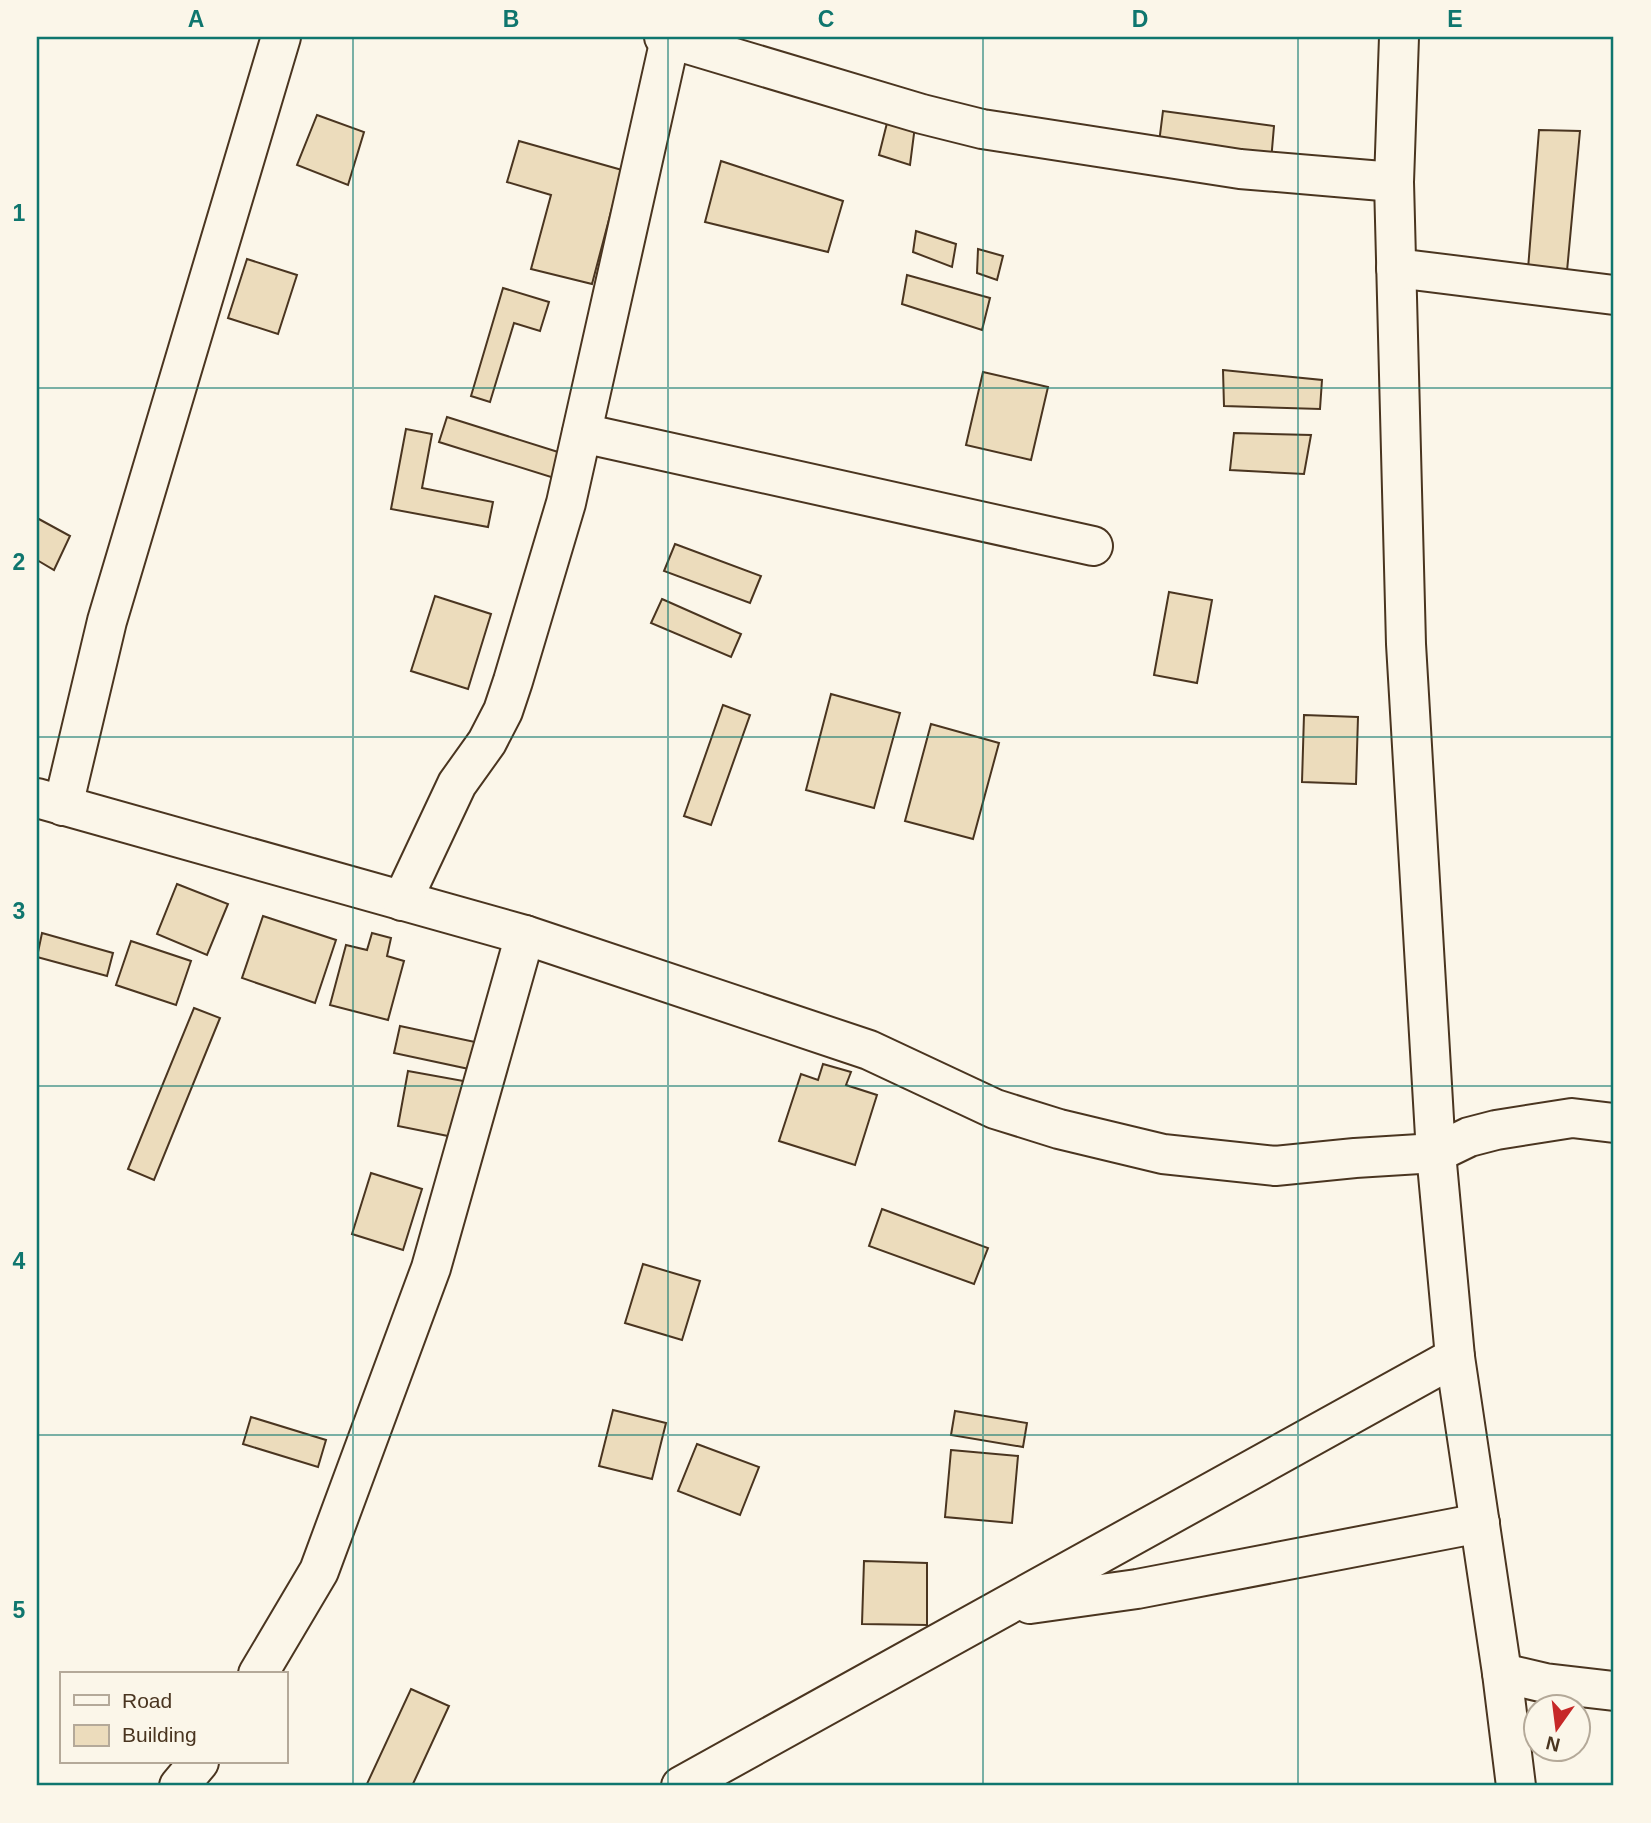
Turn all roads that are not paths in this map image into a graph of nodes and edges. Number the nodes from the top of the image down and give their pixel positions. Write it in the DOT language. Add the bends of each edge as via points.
graph roads {
  1 [pos="281,37"];
  2 [pos="1399,37"];
  3 [pos="667,38"];
  4 [pos="1394,181"];
  5 [pos="1396,268"];
  6 [pos="1614,295"];
  7 [pos="582,433"];
  8 [pos="1093,545"];
  9 [pos="50,802"];
  10 [pos="402,901"];
  11 [pos="525,935"];
  12 [pos="1614,1123"];
  13 [pos="1436,1153"];
  14 [pos="1455,1357"];
  15 [pos="1480,1523"];
  16 [pos="1007,1607"];
  17 [pos="259,1672"];
  18 [pos="1502,1673"];
  19 [pos="1614,1691"];
  20 [pos="197,1764"];
  21 [pos="179,1786"];
  22 [pos="681,1786"];
  23 [pos="1516,1786"];
  1 -- 9 [label="street"];
  2 -- 4 [label="street"];
  3 -- 4 [label="street" via="982,129 1240,169"];
  3 -- 7 [label="street"];
  4 -- 5 [label="street"];
  5 -- 6 [label="street"];
  5 -- 13 [label="street" via="1406,644"];
  7 -- 8 [label="street"];
  7 -- 10 [label="street" via="566,503 503,712 457,784"];
  9 -- 10 [label="street"];
  10 -- 11 [label="street"];
  11 -- 13 [label="street" via="869,1050 995,1109 1163,1154 1275,1166"];
  11 -- 17 [label="street" via="432,1268 319,1571"];
  12 -- 13 [label="street" via="1572,1118 1496,1130"];
  13 -- 14 [label="street"];
  14 -- 15 [label="street"];
  14 -- 16 [label="street"];
  15 -- 16 [label="street" via="1137,1589"];
  15 -- 18 [label="street"];
  16 -- 22 [label="street"];
  18 -- 19 [label="street"];
  18 -- 23 [label="street"];
  20 -- 21 [label="street"];
}
